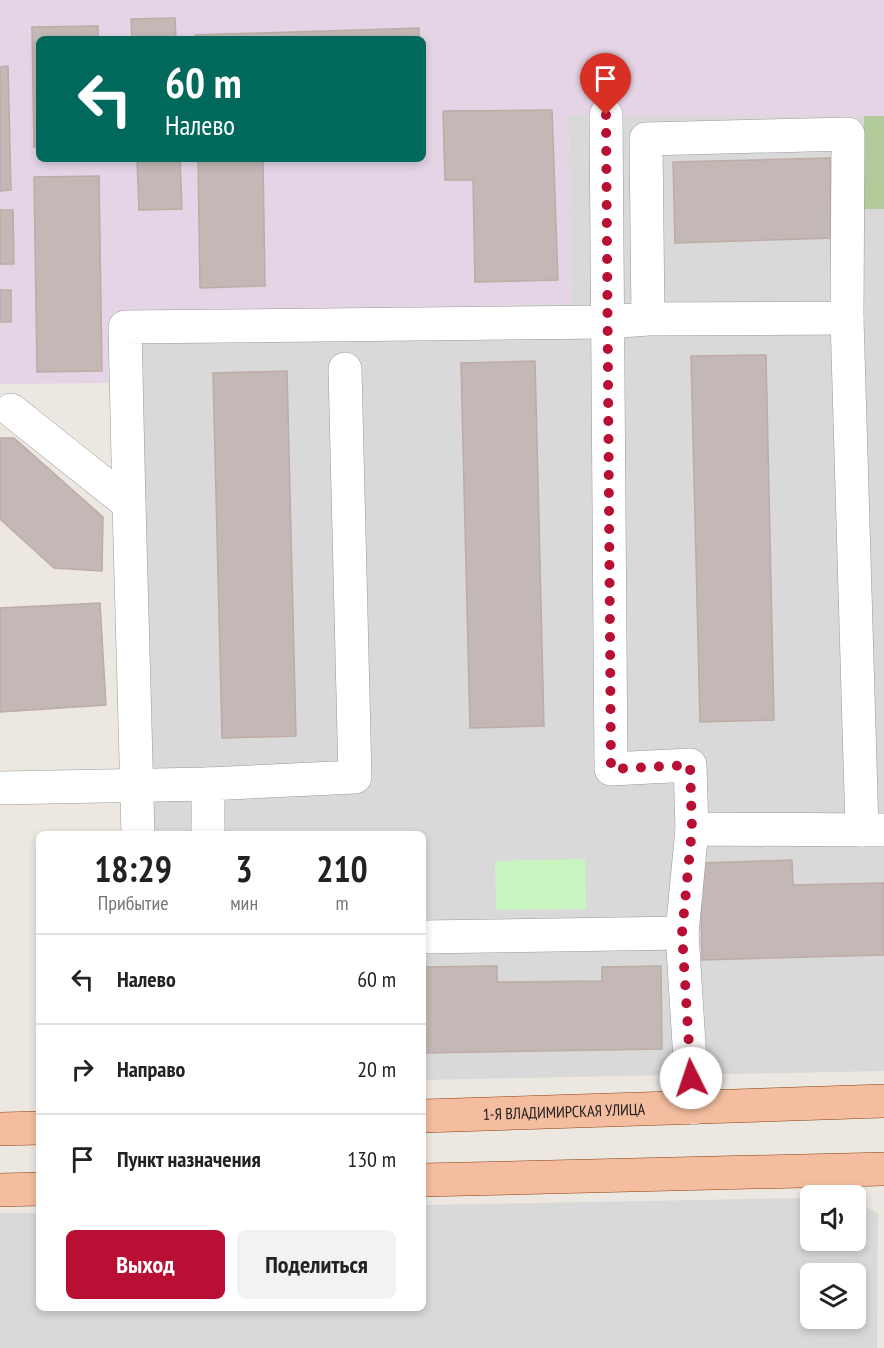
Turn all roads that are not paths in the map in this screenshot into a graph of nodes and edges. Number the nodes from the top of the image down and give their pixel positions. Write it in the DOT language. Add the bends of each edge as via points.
graph roads {
  1 [pos="606,115"];
  2 [pos="847,318"];
  3 [pos="648,319"];
  4 [pos="608,322"];
  5 [pos="345,369"];
  6 [pos="11,410"];
  7 [pos="129,504"];
  8 [pos="138,783"];
  9 [pos="208,784"];
  10 [pos="0,788"];
  11 [pos="692,829"];
  12 [pos="873,830"];
  13 [pos="138,831"];
  14 [pos="208,831"];
  15 [pos="682,933"];
  16 [pos="426,936"];
  17 [pos="884,1101"];
  18 [pos="693,1108"];
  19 [pos="426,1116"];
  20 [pos="36,1128"];
  21 [pos="0,1129"];
  22 [pos="884,1169"];
  23 [pos="426,1180"];
  24 [pos="36,1189"];
  25 [pos="0,1190"];
  1 -- 4 [label="lane"];
  2 -- 3 [label="lane"];
  2 -- 3 [label="lane" via="848,134 646,140"];
  2 -- 12 [label="lane"];
  3 -- 4 [label="lane"];
  4 -- 7 [label="lane" via="125,327"];
  4 -- 11 [label="lane" via="611,769 690,765"];
  5 -- 9 [label="lane" via="355,777"];
  6 -- 7 [label="lane"];
  7 -- 8 [label="lane" via="123,591"];
  8 -- 9 [label="lane"];
  8 -- 10 [label="lane"];
  8 -- 13 [label="lane"];
  9 -- 14 [label="lane"];
  11 -- 12 [label="lane"];
  11 -- 15 [label="lane"];
  15 -- 16 [label="lane"];
  15 -- 18 [label="lane"];
  17 -- 18 [label="main road, 1-Я ВЛАДИМИРСКАЯ УЛИЦА"];
  18 -- 19 [label="main road, 1-Я ВЛАДИМИРСКАЯ УЛИЦА"];
  20 -- 21 [label="main road"];
  22 -- 23 [label="main road"];
  24 -- 25 [label="main road"];
}
